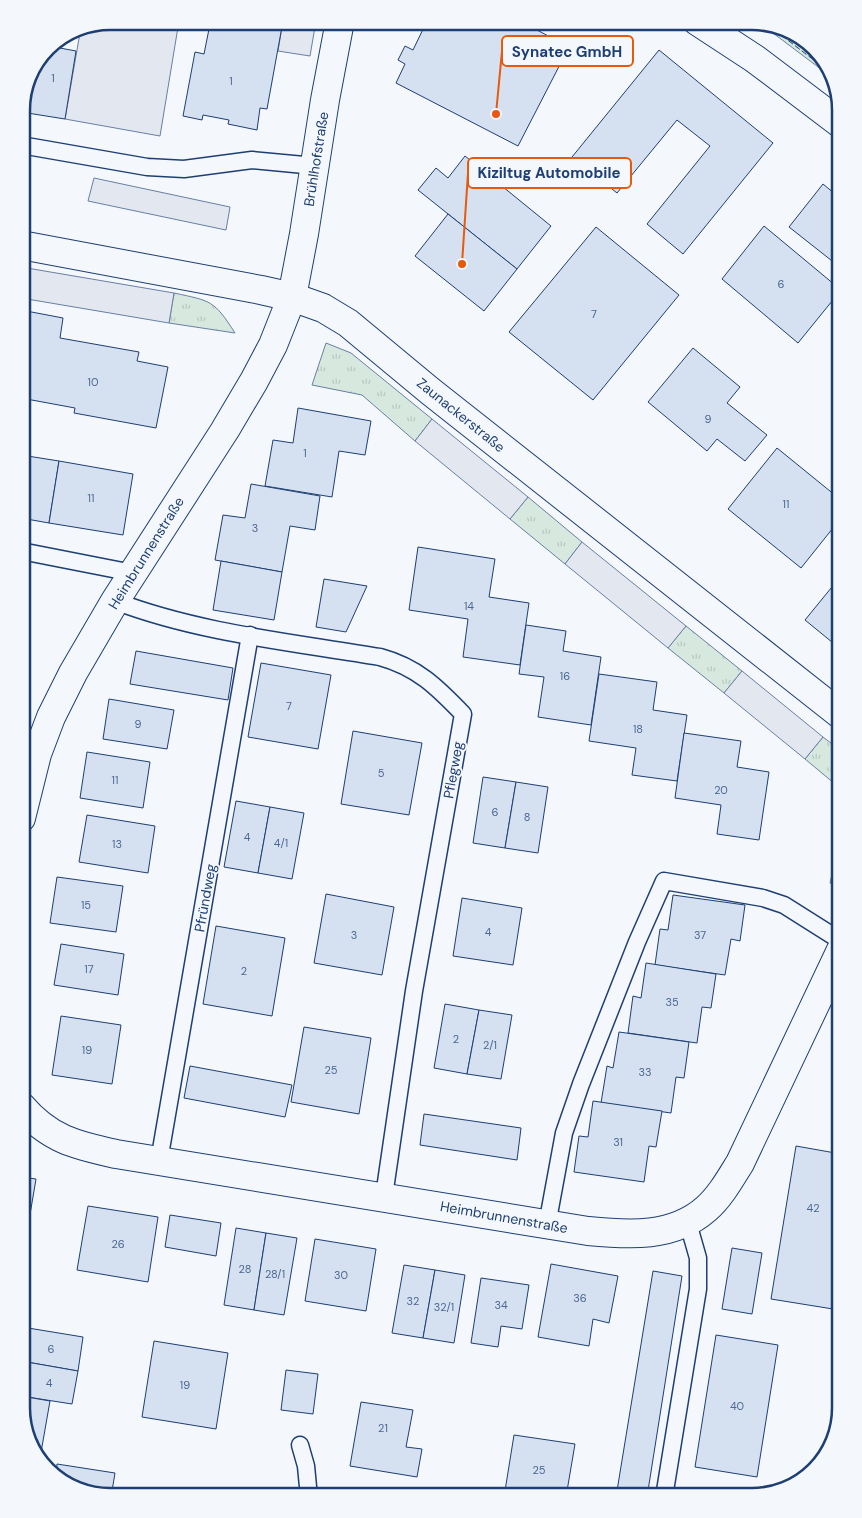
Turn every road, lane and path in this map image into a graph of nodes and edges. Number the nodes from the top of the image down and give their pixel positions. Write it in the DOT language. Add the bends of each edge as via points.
graph roads {
  1 [pos="338,30"];
  2 [pos="710,30"];
  3 [pos="832,117"];
  4 [pos="30,147"];
  5 [pos="315,166"];
  6 [pos="30,247"];
  7 [pos="292,297"];
  8 [pos="30,553"];
  9 [pos="133,573"];
  10 [pos="115,601"];
  11 [pos="250,635"];
  12 [pos="832,708"];
  13 [pos="30,773"];
  14 [pos="832,935"];
  15 [pos="832,969"];
  16 [pos="30,1116"];
  17 [pos="159,1160"];
  18 [pos="384,1196"];
  19 [pos="688,1223"];
  20 [pos="547,1225"];
  21 [pos="300,1445"];
  22 [pos="307,1488"];
  23 [pos="665,1488"];
  1 -- 5 [label="street, Brühlhofstraße"];
  2 -- 3 [label="street" via="755,59"];
  4 -- 5 [label="lane" via="146,167 184,168 252,160"];
  5 -- 7 [label="street, Brühlhofstraße"];
  6 -- 7 [label="street, Zaunackerstraße"];
  7 -- 9 [label="street, Heimbrunnenstraße" via="254,382"];
  7 -- 12 [label="street, Zaunackerstraße" via="323,308 348,323"];
  8 -- 9 [label="lane"];
  9 -- 10 [label="street, Heimbrunnenstraße"];
  10 -- 11 [label="lane, Pflegweg" via="180,622"];
  10 -- 13 [label="street, Heimbrunnenstraße" via="51,717"];
  11 -- 17 [label="lane, Pfründweg"];
  11 -- 18 [label="lane, Pflegweg" via="398,662 420,674 463,714 414,991"];
  14 -- 20 [label="lane" via="784,905 763,898 664,880 564,1133"];
  15 -- 19 [label="street, Heimbrunnenstraße" via="740,1163 707,1209"];
  16 -- 17 [label="street, Heimbrunnenstraße" via="59,1138 85,1147"];
  17 -- 18 [label="street, Heimbrunnenstraße"];
  18 -- 20 [label="street, Heimbrunnenstraße"];
  19 -- 20 [label="street, Heimbrunnenstraße" via="643,1234"];
  19 -- 23 [label="lane" via="698,1258 698,1290"];
  21 -- 22 [label="lane"];
}
